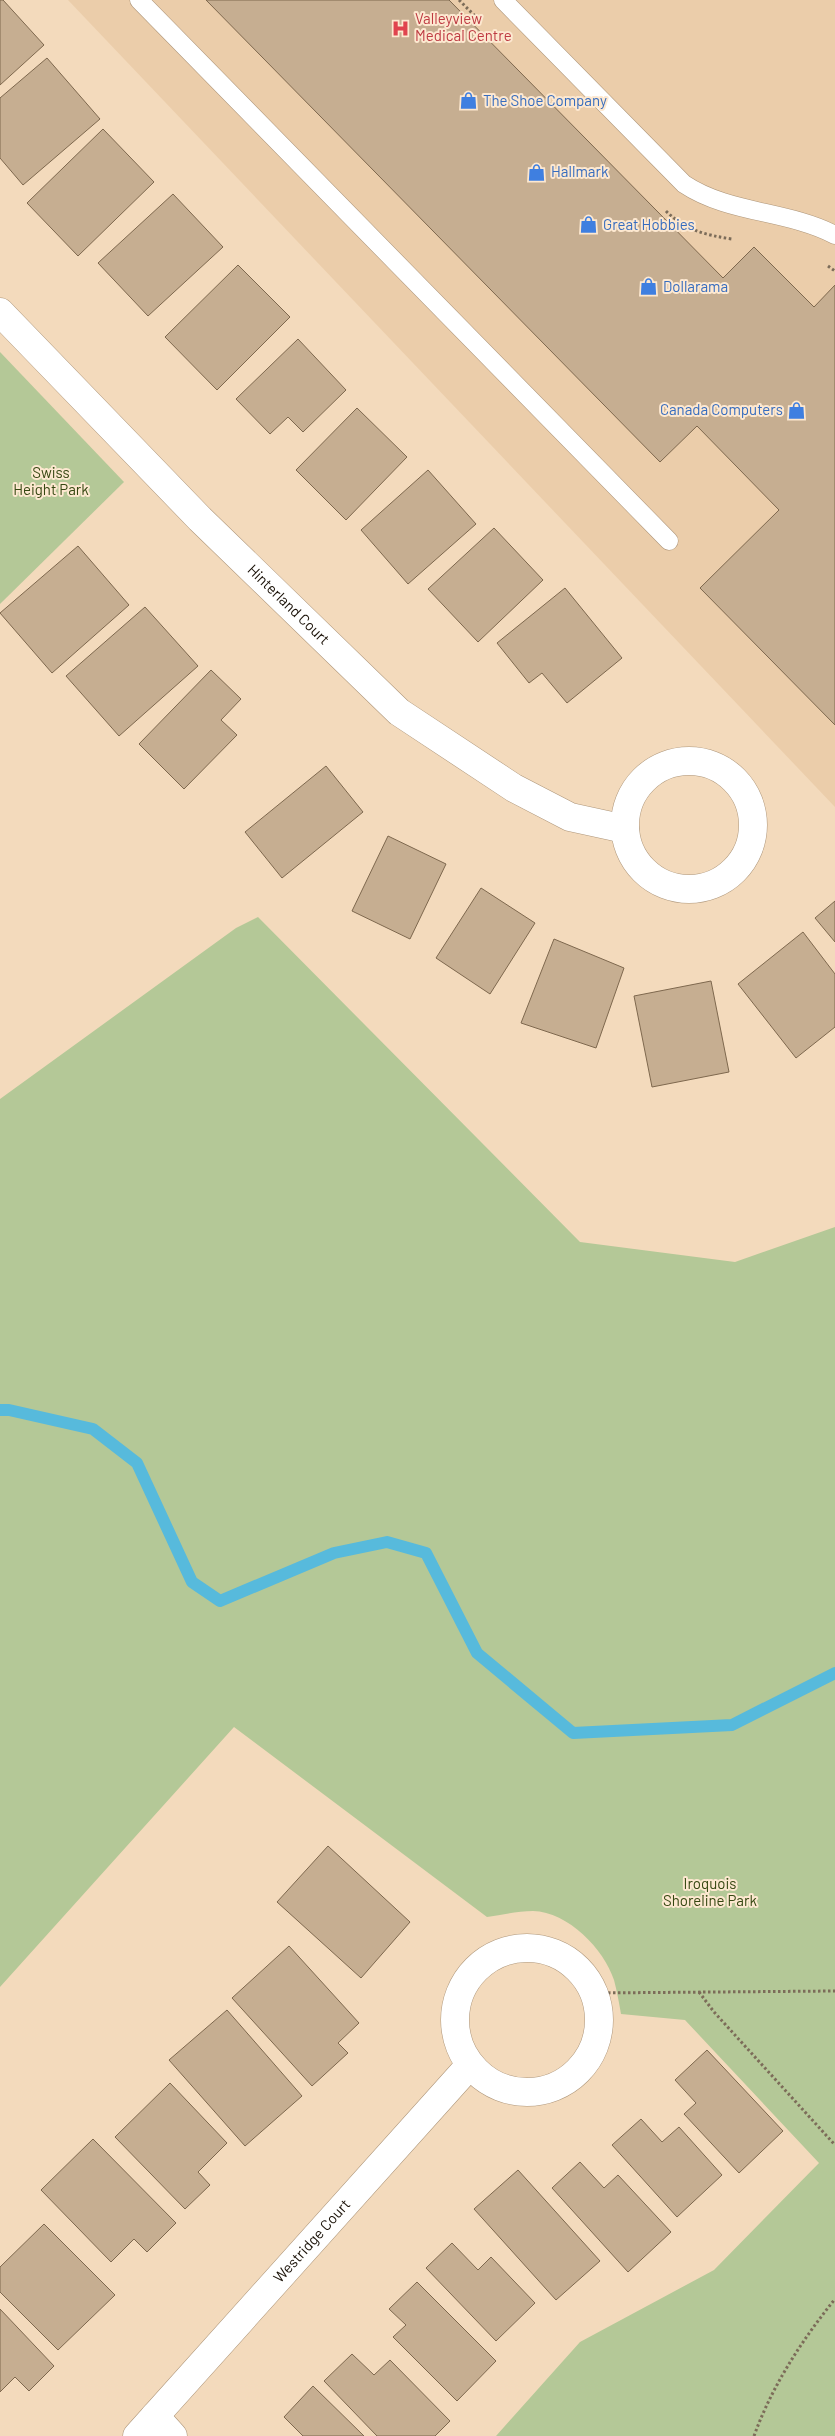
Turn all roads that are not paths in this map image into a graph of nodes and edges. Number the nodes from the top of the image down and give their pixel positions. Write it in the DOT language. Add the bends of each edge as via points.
graph roads {
  1 [pos="139,0"];
  2 [pos="503,0"];
  3 [pos="835,235"];
  4 [pos="0,312"];
  5 [pos="669,541"];
  6 [pos="625,829"];
  7 [pos="470,2065"];
  8 [pos="146,2426"];
  9 [pos="173,2436"];
  1 -- 5 [label="lane"];
  2 -- 3 [label="lane" via="684,184 733,206 806,222"];
  4 -- 6 [label="street, Hinterland Court" via="200,519 399,712 514,788 570,817"];
  6 -- 6 [label="street" via="629,849 639,866 656,881 677,889 699,889 721,882 738,868 750,848 754,826 750,804 739,785 722,770 704,762 684,761 665,765 648,775 634,791 627,809"];
  7 -- 7 [label="street" via="487,2080 508,2090 531,2092 553,2087 572,2076 588,2059 597,2038 599,2015 593,1993 582,1974 565,1959 544,1950 522,1948 500,1953 481,1964 466,1980 457,2001 455,2023 459,2046"];
  7 -- 8 [label="street, Westridge Court"];
  8 -- 9 [label="street"];
}
